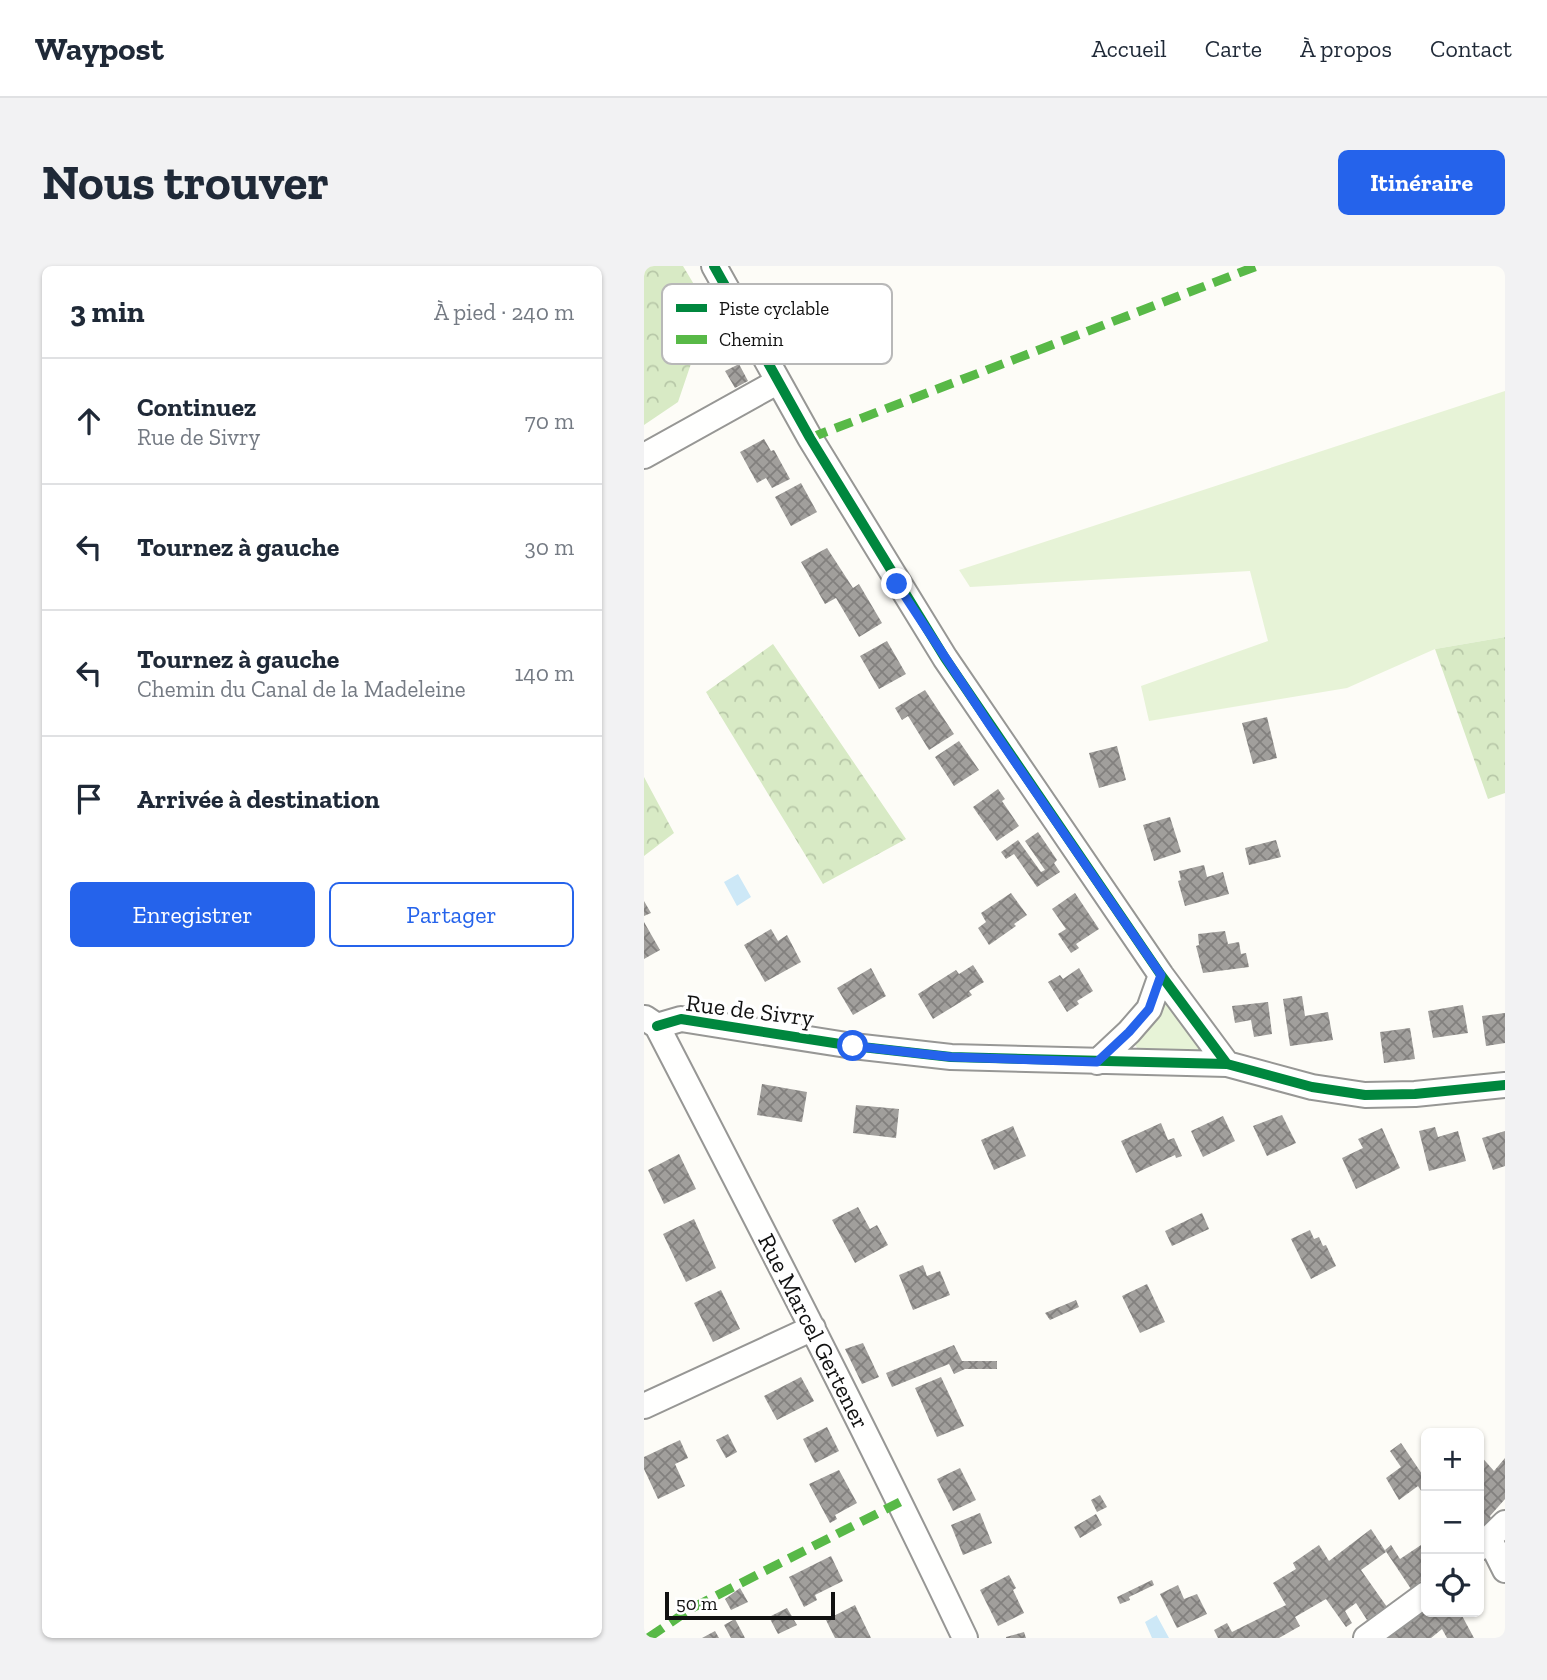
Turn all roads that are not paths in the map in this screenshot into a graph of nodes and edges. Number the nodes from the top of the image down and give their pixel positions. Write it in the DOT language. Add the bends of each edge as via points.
graph roads {
  1 [pos="714,266"];
  2 [pos="724,284"];
  3 [pos="767,364"];
  4 [pos="777,382"];
  5 [pos="644,456"];
  6 [pos="1161,975"];
  7 [pos="651,1021"];
  8 [pos="1097,1062"];
  9 [pos="1227,1064"];
  10 [pos="1505,1085"];
  11 [pos="813,1328"];
  12 [pos="644,1406"];
  13 [pos="1491,1536"];
  14 [pos="1505,1570"];
  15 [pos="1421,1598"];
  16 [pos="965,1638"];
  17 [pos="1366,1638"];
  1 -- 2 [label="street"];
  3 -- 4 [label="street"];
  4 -- 5 [label="street"];
  4 -- 6 [label="street" via="945,659"];
  6 -- 8 [label="street" via="1149,1009"];
  6 -- 9 [label="street"];
  7 -- 8 [label="street, Rue de Sivry" via="681,1019 951,1057"];
  7 -- 11 [label="street, Rue Marcel Gertener"];
  8 -- 9 [label="street, Rue de Sivry"];
  9 -- 10 [label="street, Rue de Sivry" via="1312,1087 1365,1095"];
  11 -- 12 [label="street"];
  11 -- 16 [label="street, Rue Marcel Gertener"];
  13 -- 14 [label="street"];
  15 -- 17 [label="street"];
}
